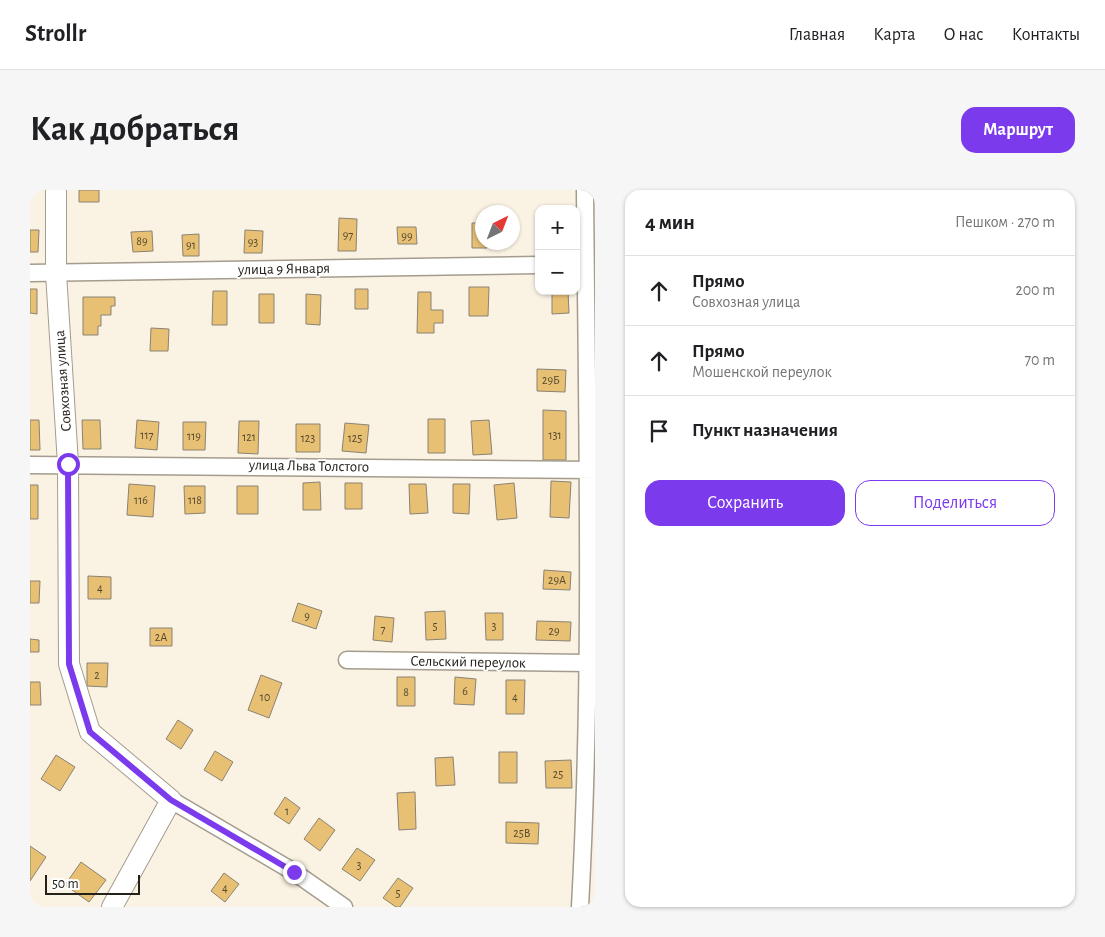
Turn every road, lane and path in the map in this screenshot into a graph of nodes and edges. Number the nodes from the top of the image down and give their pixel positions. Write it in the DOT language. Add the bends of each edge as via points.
graph roads {
  1 [pos="56,190"];
  2 [pos="585,190"];
  3 [pos="535,265"];
  4 [pos="581,265"];
  5 [pos="30,273"];
  6 [pos="56,273"];
  7 [pos="68,464"];
  8 [pos="30,465"];
  9 [pos="591,469"];
  10 [pos="348,660"];
  11 [pos="588,663"];
  12 [pos="171,800"];
  13 [pos="112,907"];
  14 [pos="344,907"];
  15 [pos="580,907"];
  1 -- 6 [label="main road, Совхозная улица"];
  2 -- 4 [label="street"];
  3 -- 6 [label="street, улица 9 Января"];
  4 -- 9 [label="street"];
  5 -- 6 [label="street, улица 9 Января"];
  6 -- 7 [label="main road, Совхозная улица"];
  7 -- 8 [label="street, улица Льва Толстого"];
  7 -- 9 [label="street, улица Льва Толстого"];
  7 -- 12 [label="main road, Совхозная улица" via="69,664 90,732"];
  9 -- 11 [label="street"];
  10 -- 11 [label="street, Сельский переулок"];
  11 -- 15 [label="street"];
  12 -- 13 [label="main road"];
  12 -- 14 [label="street" via="294,872"];
}
